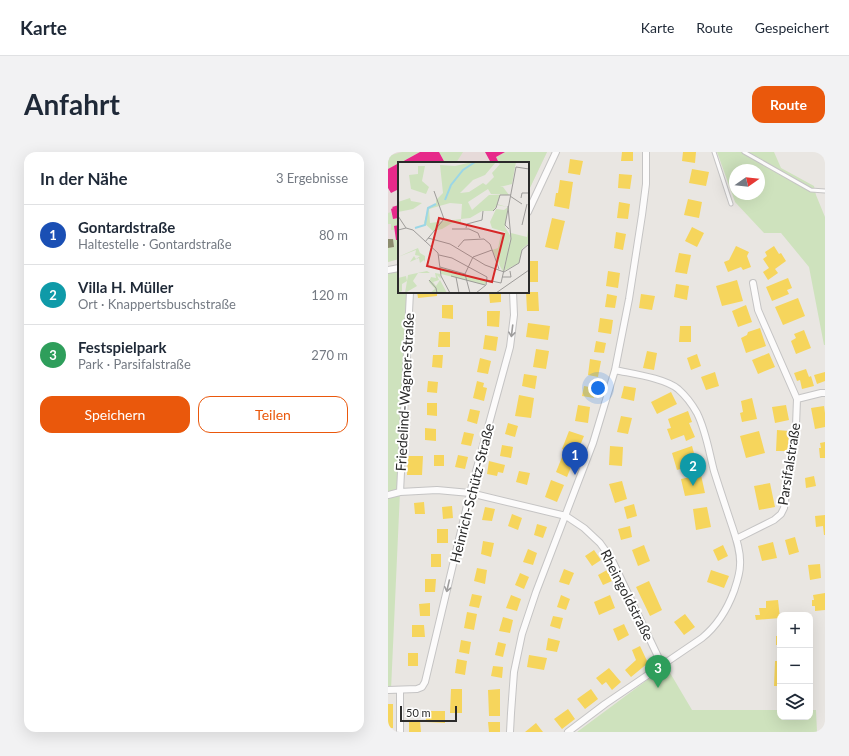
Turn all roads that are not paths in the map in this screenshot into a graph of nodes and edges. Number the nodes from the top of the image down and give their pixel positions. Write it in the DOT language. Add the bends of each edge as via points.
graph roads {
  1 [pos="556,152"];
  2 [pos="646,152"];
  3 [pos="714,152"];
  4 [pos="744,152"];
  5 [pos="825,190"];
  6 [pos="731,204"];
  7 [pos="529,210"];
  8 [pos="398,268"];
  9 [pos="388,270"];
  10 [pos="753,283"];
  11 [pos="410,293"];
  12 [pos="513,293"];
  13 [pos="615,370"];
  14 [pos="825,393"];
  15 [pos="797,399"];
  16 [pos="400,492"];
  17 [pos="470,493"];
  18 [pos="388,495"];
  19 [pos="566,516"];
  20 [pos="736,539"];
  21 [pos="662,665"];
  22 [pos="388,690"];
  23 [pos="400,690"];
  24 [pos="400,732"];
  25 [pos="510,732"];
  26 [pos="568,732"];
  1 -- 7 [label="street"];
  2 -- 13 [label="street" via="646,184 642,215"];
  3 -- 6 [label="lane"];
  4 -- 5 [label="lane" via="811,190"];
  8 -- 9 [label="street"];
  10 -- 15 [label="street, Parsifalstraße" via="758,310"];
  11 -- 16 [label="street, Friedelind-Wagner-Straße"];
  12 -- 17 [label="street, Heinrich-Schütz-Straße, one-way" via="514,315 510,347"];
  13 -- 19 [label="street" via="593,444"];
  13 -- 20 [label="street" via="662,381 678,389 691,403 698,414"];
  14 -- 15 [label="street"];
  15 -- 20 [label="street, Parsifalstraße" via="796,426 784,508 774,520"];
  16 -- 17 [label="street" via="437,490"];
  16 -- 18 [label="street"];
  17 -- 19 [label="street"];
  17 -- 23 [label="street, Heinrich-Schütz-Straße, one-way" via="425,682 417,689"];
  19 -- 21 [label="street, Rheingoldstraße" via="600,543 612,560"];
  19 -- 25 [label="street" via="522,634 514,672"];
  20 -- 21 [label="street" via="740,567 724,614 708,633"];
  21 -- 26 [label="street"];
  22 -- 23 [label="street"];
  23 -- 24 [label="street"];
}
